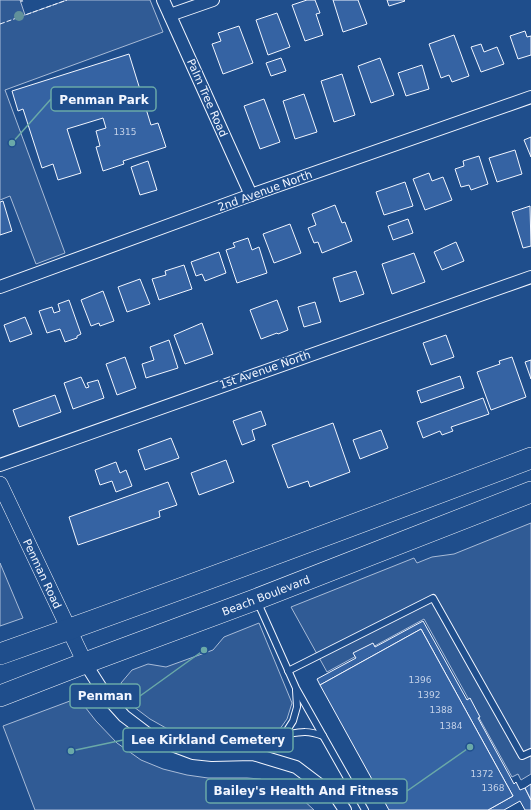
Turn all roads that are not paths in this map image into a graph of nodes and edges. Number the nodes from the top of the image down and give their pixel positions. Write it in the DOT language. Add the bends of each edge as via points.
graph roads {
  1 [pos="163,0"];
  2 [pos="213,0"];
  3 [pos="170,15"];
  4 [pos="531,97"];
  5 [pos="251,195"];
  6 [pos="531,277"];
  7 [pos="0,287"];
  8 [pos="531,458"];
  9 [pos="0,465"];
  10 [pos="0,484"];
  11 [pos="531,492"];
  12 [pos="257,600"];
  13 [pos="69,630"];
  14 [pos="0,654"];
  15 [pos="85,663"];
  16 [pos="288,671"];
  17 [pos="296,688"];
  18 [pos="0,696"];
  19 [pos="284,735"];
  20 [pos="323,736"];
  21 [pos="531,752"];
  22 [pos="253,754"];
  23 [pos="345,810"];
  24 [pos="365,810"];
  1 -- 3 [label="street, Palm Tree Road"];
  2 -- 3 [label="street"];
  3 -- 5 [label="street, Palm Tree Road"];
  4 -- 5 [label="street, 2nd Avenue North"];
  5 -- 7 [label="street, 2nd Avenue North"];
  6 -- 9 [label="street, 1st Avenue North"];
  8 -- 13 [label="highway"];
  10 -- 13 [label="street, Penman Road"];
  11 -- 12 [label="highway, Beach Boulevard"];
  12 -- 15 [label="highway, Beach Boulevard"];
  12 -- 16 [label="lane"];
  13 -- 14 [label="highway"];
  13 -- 15 [label="street, Penman Road"];
  15 -- 18 [label="highway, Beach Boulevard"];
  15 -- 22 [label="street" via="106,696 124,716 153,738 193,753"];
  16 -- 17 [label="lane"];
  16 -- 21 [label="lane" via="433,598 522,756"];
  17 -- 19 [label="lane" via="297,707"];
  17 -- 20 [label="lane"];
  19 -- 20 [label="lane" via="302,731"];
  19 -- 22 [label="lane"];
  20 -- 24 [label="lane"];
  22 -- 23 [label="street" via="296,767 338,798"];
}
